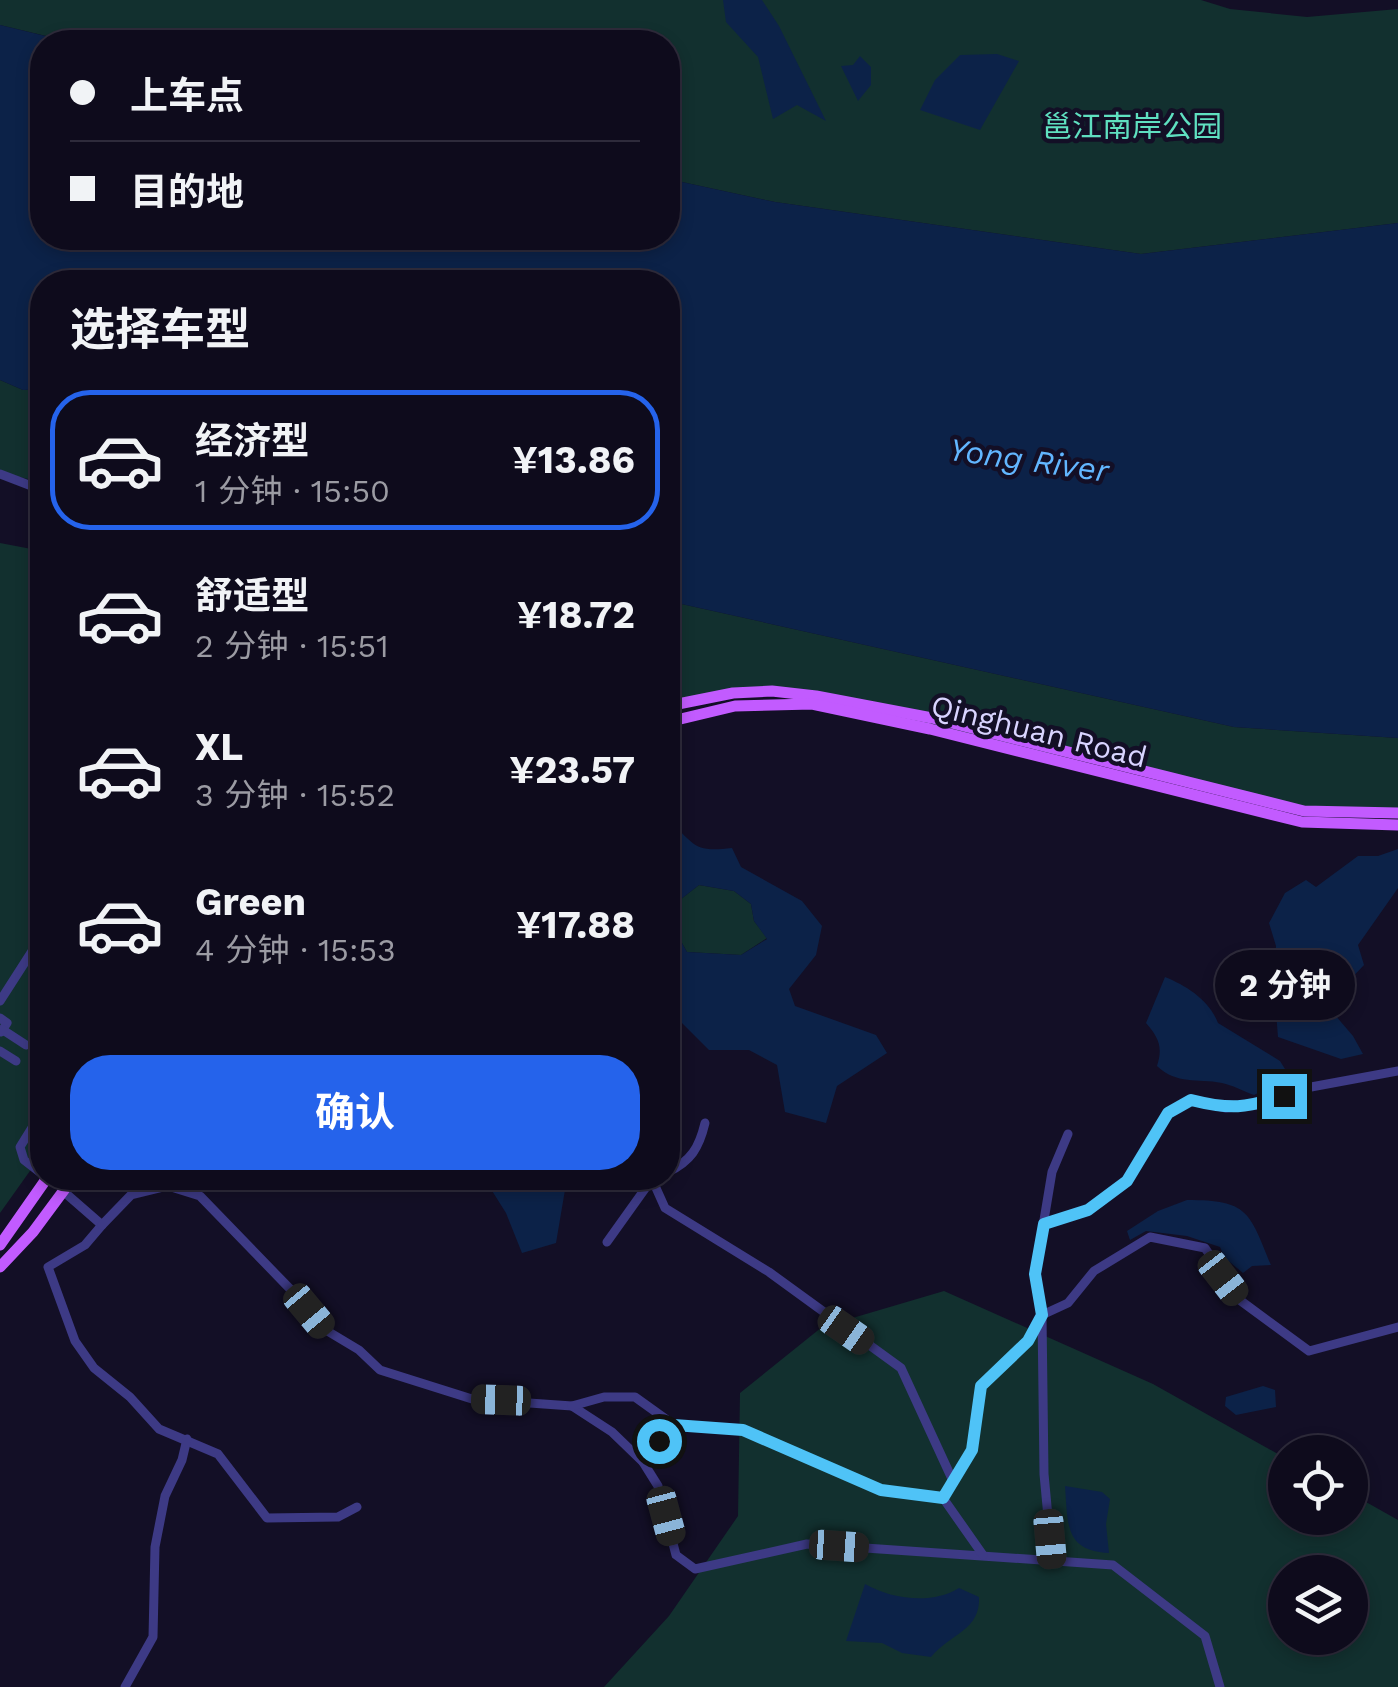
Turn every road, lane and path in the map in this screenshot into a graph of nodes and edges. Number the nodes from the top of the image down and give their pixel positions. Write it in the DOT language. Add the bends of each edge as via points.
graph roads {
  1 [pos="0,473"];
  2 [pos="30,479"];
  3 [pos="30,485"];
  4 [pos="680,704"];
  5 [pos="680,719"];
  6 [pos="1398,814"];
  7 [pos="1398,825"];
  8 [pos="30,954"];
  9 [pos="0,1000"];
  10 [pos="0,1018"];
  11 [pos="1,1032"];
  12 [pos="26,1045"];
  13 [pos="0,1051"];
  14 [pos="16,1061"];
  15 [pos="1398,1071"];
  16 [pos="22,1120"];
  17 [pos="30,1122"];
  18 [pos="705,1124"];
  19 [pos="1068,1134"];
  20 [pos="30,1135"];
  21 [pos="10,1140"];
  22 [pos="20,1147"];
  23 [pos="30,1165"];
  24 [pos="680,1166"];
  25 [pos="36,1190"];
  26 [pos="152,1190"];
  27 [pos="181,1190"];
  28 [pos="644,1190"];
  29 [pos="657,1190"];
  30 [pos="64,1191"];
  31 [pos="1044,1224"];
  32 [pos="102,1225"];
  33 [pos="607,1242"];
  34 [pos="0,1245"];
  35 [pos="0,1268"];
  36 [pos="1042,1315"];
  37 [pos="1398,1327"];
  38 [pos="572,1406"];
  39 [pos="674,1425"];
  40 [pos="187,1439"];
  41 [pos="643,1462"];
  42 [pos="954,1481"];
  43 [pos="943,1498"];
  44 [pos="357,1508"];
  45 [pos="983,1556"];
  46 [pos="1052,1560"];
  47 [pos="125,1687"];
  48 [pos="1220,1687"];
  1 -- 2 [label="street"];
  1 -- 3 [label="street"];
  4 -- 6 [label="main road, Qinghuan Road" via="733,693 816,696 932,718 1304,811"];
  5 -- 7 [label="main road, Qinghuan Road" via="735,706 812,704 1302,822"];
  8 -- 9 [label="street"];
  10 -- 11 [label="street" via="7,1023"];
  11 -- 12 [label="street"];
  13 -- 14 [label="street"];
  15 -- 31 [label="street" via="1256,1105 1226,1108 1191,1100 1168,1113 1127,1181 1088,1210"];
  16 -- 17 [label="street"];
  18 -- 24 [label="street" via="698,1148"];
  19 -- 31 [label="street" via="1052,1172"];
  20 -- 22 [label="street"];
  21 -- 22 [label="street"];
  22 -- 23 [label="street"];
  25 -- 34 [label="main road"];
  26 -- 32 [label="street" via="131,1195"];
  27 -- 38 [label="street" via="200,1196 324,1329 380,1370 472,1399"];
  28 -- 33 [label="street"];
  29 -- 42 [label="street" via="664,1208 769,1272 902,1368"];
  30 -- 32 [label="street"];
  30 -- 35 [label="main road"];
  31 -- 36 [label="street" via="1035,1274"];
  32 -- 40 [label="street" via="85,1245 48,1266 76,1341 94,1368 159,1429"];
  36 -- 37 [label="street" via="1068,1303 1094,1271 1150,1237 1204,1248 1241,1301 1309,1351"];
  36 -- 42 [label="street" via="1028,1341 981,1386 972,1450"];
  36 -- 46 [label="street"];
  38 -- 39 [label="street" via="635,1397"];
  38 -- 41 [label="street"];
  39 -- 41 [label="street"];
  39 -- 43 [label="street" via="743,1430 881,1490"];
  40 -- 44 [label="street" via="218,1454 267,1518 338,1516"];
  40 -- 47 [label="street" via="165,1496 156,1547 153,1637"];
  41 -- 45 [label="street" via="658,1486 676,1555 695,1569 807,1544"];
  42 -- 43 [label="street"];
  43 -- 45 [label="street"];
  45 -- 46 [label="street"];
  46 -- 48 [label="street" via="1113,1565 1205,1636"];
}
